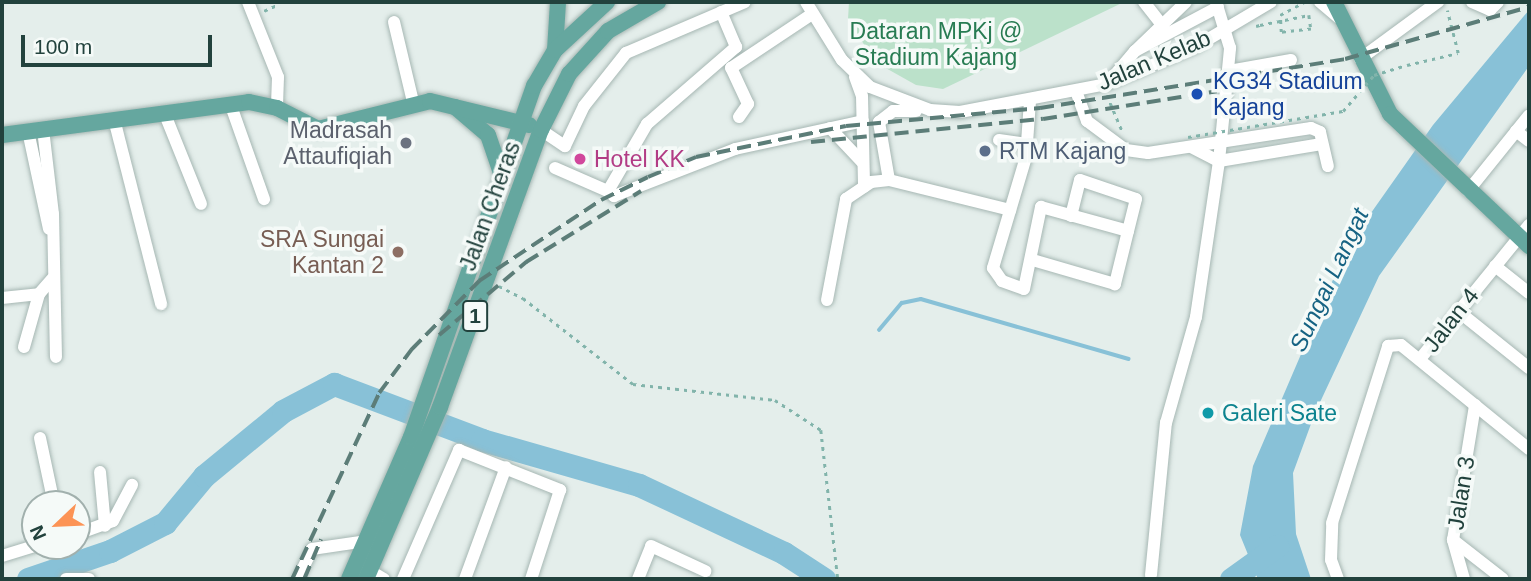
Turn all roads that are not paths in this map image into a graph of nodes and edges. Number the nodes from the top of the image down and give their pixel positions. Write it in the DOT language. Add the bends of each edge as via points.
graph roads {
  1 [pos="248,2"];
  2 [pos="558,2"];
  3 [pos="658,2"];
  4 [pos="745,2"];
  5 [pos="806,2"];
  6 [pos="1144,2"];
  7 [pos="1186,2"];
  8 [pos="1270,2"];
  9 [pos="1320,2"];
  10 [pos="1334,2"];
  11 [pos="1439,2"];
  12 [pos="1472,2"];
  13 [pos="1498,2"];
  14 [pos="600,4"];
  15 [pos="1217,4"];
  16 [pos="1252,7"];
  17 [pos="721,12"];
  18 [pos="812,15"];
  19 [pos="1342,21"];
  20 [pos="394,22"];
  21 [pos="1163,26"];
  22 [pos="614,27"];
  23 [pos="1226,28"];
  24 [pos="555,50"];
  25 [pos="1135,51"];
  26 [pos="1360,59"];
  27 [pos="1291,60"];
  28 [pos="1230,71"];
  29 [pos="854,75"];
  30 [pos="1105,85"];
  31 [pos="1076,91"];
  32 [pos="1030,101"];
  33 [pos="413,102"];
  34 [pos="230,103"];
  35 [pos="441,103"];
  36 [pos="277,108"];
  37 [pos="930,110"];
  38 [pos="164,112"];
  39 [pos="1529,115"];
  40 [pos="739,117"];
  41 [pos="114,119"];
  42 [pos="863,121"];
  43 [pos="522,122"];
  44 [pos="830,128"];
  45 [pos="35,130"];
  46 [pos="541,130"];
  47 [pos="1516,131"];
  48 [pos="2,135"];
  49 [pos="999,139"];
  50 [pos="1189,142"];
  51 [pos="1220,142"];
  52 [pos="1529,142"];
  53 [pos="1027,144"];
  54 [pos="1322,144"];
  55 [pos="862,162"];
  56 [pos="1219,162"];
  57 [pos="1328,166"];
  58 [pos="555,169"];
  59 [pos="502,178"];
  60 [pos="889,180"];
  61 [pos="1463,186"];
  62 [pos="864,187"];
  63 [pos="608,191"];
  64 [pos="264,199"];
  65 [pos="201,204"];
  66 [pos="1010,210"];
  67 [pos="1071,216"];
  68 [pos="1128,231"];
  69 [pos="1525,235"];
  70 [pos="1032,260"];
  71 [pos="1494,266"];
  72 [pos="53,278"];
  73 [pos="1529,293"];
  74 [pos="39,294"];
  75 [pos="2,298"];
  76 [pos="827,300"];
  77 [pos="161,304"];
  78 [pos="1458,311"];
  79 [pos="24,347"];
  80 [pos="56,357"];
  81 [pos="1420,359"];
  82 [pos="1529,368"];
  83 [pos="1475,405"];
  84 [pos="40,438"];
  85 [pos="418,441"];
  86 [pos="1529,449"];
  87 [pos="506,467"];
  88 [pos="100,472"];
  89 [pos="132,485"];
  90 [pos="51,490"];
  91 [pos="105,526"];
  92 [pos="91,530"];
  93 [pos="1454,540"];
  94 [pos="367,541"];
  95 [pos="21,550"];
  96 [pos="2,556"];
  97 [pos="705,571"];
  98 [pos="1151,575"];
  99 [pos="373,576"];
  100 [pos="66,579"];
  101 [pos="89,579"];
  102 [pos="298,579"];
  103 [pos="349,579"];
  104 [pos="403,579"];
  105 [pos="464,579"];
  106 [pos="531,579"];
  107 [pos="638,579"];
  108 [pos="1338,579"];
  109 [pos="1464,579"];
  110 [pos="1503,579"];
  1 -- 36 [label="street" via="278,76"];
  2 -- 24 [label="main road"];
  3 -- 22 [label="main road, Jalan Cheras / 1"];
  4 -- 17 [label="street"];
  5 -- 18 [label="street"];
  6 -- 21 [label="street"];
  7 -- 21 [label="street"];
  8 -- 16 [label="street, Jalan Kelab"];
  9 -- 19 [label="street"];
  10 -- 19 [label="main road"];
  11 -- 26 [label="street"];
  12 -- 13 [label="street" via="1490,10"];
  14 -- 22 [label="main road"];
  14 -- 24 [label="main road, Jalan Cheras / 1"];
  15 -- 23 [label="street"];
  15 -- 25 [label="street"];
  16 -- 23 [label="street, Jalan Kelab"];
  17 -- 46 [label="street" via="626,53 584,106 565,146"];
  17 -- 63 [label="street" via="736,47 703,69 647,124"];
  18 -- 29 [label="street"];
  18 -- 40 [label="street" via="731,68 748,103"];
  19 -- 26 [label="main road"];
  20 -- 33 [label="street"];
  21 -- 25 [label="street"];
  22 -- 46 [label="main road, Jalan Cheras / 1" via="569,74"];
  23 -- 28 [label="street"];
  23 -- 30 [label="street, Jalan Kelab"];
  24 -- 43 [label="main road, Jalan Cheras / 1"];
  25 -- 30 [label="street"];
  26 -- 61 [label="main road" via="1400,126"];
  27 -- 28 [label="street"];
  28 -- 51 [label="street"];
  29 -- 37 [label="street" via="884,95"];
  29 -- 42 [label="street"];
  30 -- 31 [label="street, Jalan Kelab"];
  31 -- 32 [label="street, Jalan Kelab"];
  31 -- 50 [label="street" via="1087,121 1126,150"];
  32 -- 37 [label="street, Jalan Kelab" via="984,110"];
  32 -- 53 [label="street"];
  33 -- 35 [label="main road"];
  33 -- 36 [label="main road" via="330,128 308,126"];
  34 -- 36 [label="main road"];
  34 -- 38 [label="main road"];
  34 -- 64 [label="street"];
  35 -- 43 [label="main road"];
  35 -- 59 [label="main road" via="466,113 488,135"];
  37 -- 60 [label="street, Jalan Kelab" via="893,111 879,122"];
  38 -- 41 [label="main road"];
  38 -- 65 [label="street"];
  39 -- 47 [label="street"];
  41 -- 45 [label="main road"];
  41 -- 77 [label="street"];
  42 -- 44 [label="street"];
  42 -- 55 [label="street"];
  43 -- 46 [label="main road"];
  43 -- 59 [label="main road, Jalan Cheras / 1"];
  44 -- 55 [label="street"];
  44 -- 63 [label="street" via="711,156 614,196"];
  45 -- 48 [label="main road"];
  45 -- 72 [label="street"];
  46 -- 85 [label="main road, Jalan Cheras / 1" via="440,407"];
  47 -- 52 [label="street"];
  47 -- 61 [label="street"];
  49 -- 53 [label="street"];
  50 -- 51 [label="street"];
  50 -- 56 [label="street"];
  51 -- 54 [label="street" via="1311,128 1320,132"];
  51 -- 56 [label="street"];
  53 -- 66 [label="street"];
  54 -- 56 [label="street"];
  54 -- 57 [label="street"];
  55 -- 62 [label="street"];
  56 -- 98 [label="street" via="1196,317 1166,423"];
  58 -- 63 [label="street"];
  59 -- 85 [label="main road, Jalan Cheras / 1" via="424,399"];
  60 -- 62 [label="street"];
  60 -- 66 [label="street"];
  61 -- 69 [label="main road"];
  62 -- 76 [label="street" via="846,199"];
  66 -- 70 [label="street" via="993,268 1002,281 1024,289"];
  67 -- 68 [label="street"];
  67 -- 68 [label="street" via="1080,180 1136,199"];
  67 -- 70 [label="street" via="1041,207"];
  68 -- 70 [label="street" via="1115,284"];
  69 -- 71 [label="street, Jalan 4"];
  71 -- 73 [label="street"];
  71 -- 78 [label="street, Jalan 4"];
  72 -- 74 [label="street"];
  72 -- 80 [label="street"];
  74 -- 75 [label="street"];
  74 -- 79 [label="street"];
  78 -- 81 [label="street, Jalan 4"];
  78 -- 82 [label="street"];
  81 -- 83 [label="street, Jalan 4"];
  81 -- 108 [label="street" via="1395,344 1385,352 1332,523 1331,560"];
  83 -- 86 [label="street, Jalan 4"];
  83 -- 93 [label="street, Jalan 3"];
  84 -- 90 [label="street"];
  85 -- 94 [label="main road, Jalan Cheras / 1"];
  85 -- 99 [label="main road, Jalan Cheras / 1"];
  87 -- 104 [label="street" via="454,453"];
  87 -- 105 [label="street"];
  87 -- 106 [label="street" via="560,490"];
  88 -- 91 [label="street"];
  89 -- 91 [label="street" via="119,515"];
  91 -- 92 [label="street"];
  93 -- 109 [label="street, Jalan 3"];
  93 -- 110 [label="street"];
  94 -- 102 [label="street" via="312,549"];
  94 -- 103 [label="main road, Jalan Cheras / 1"];
  95 -- 96 [label="street"];
  97 -- 107 [label="street" via="651,546"];
  100 -- 101 [label="street"];
}
